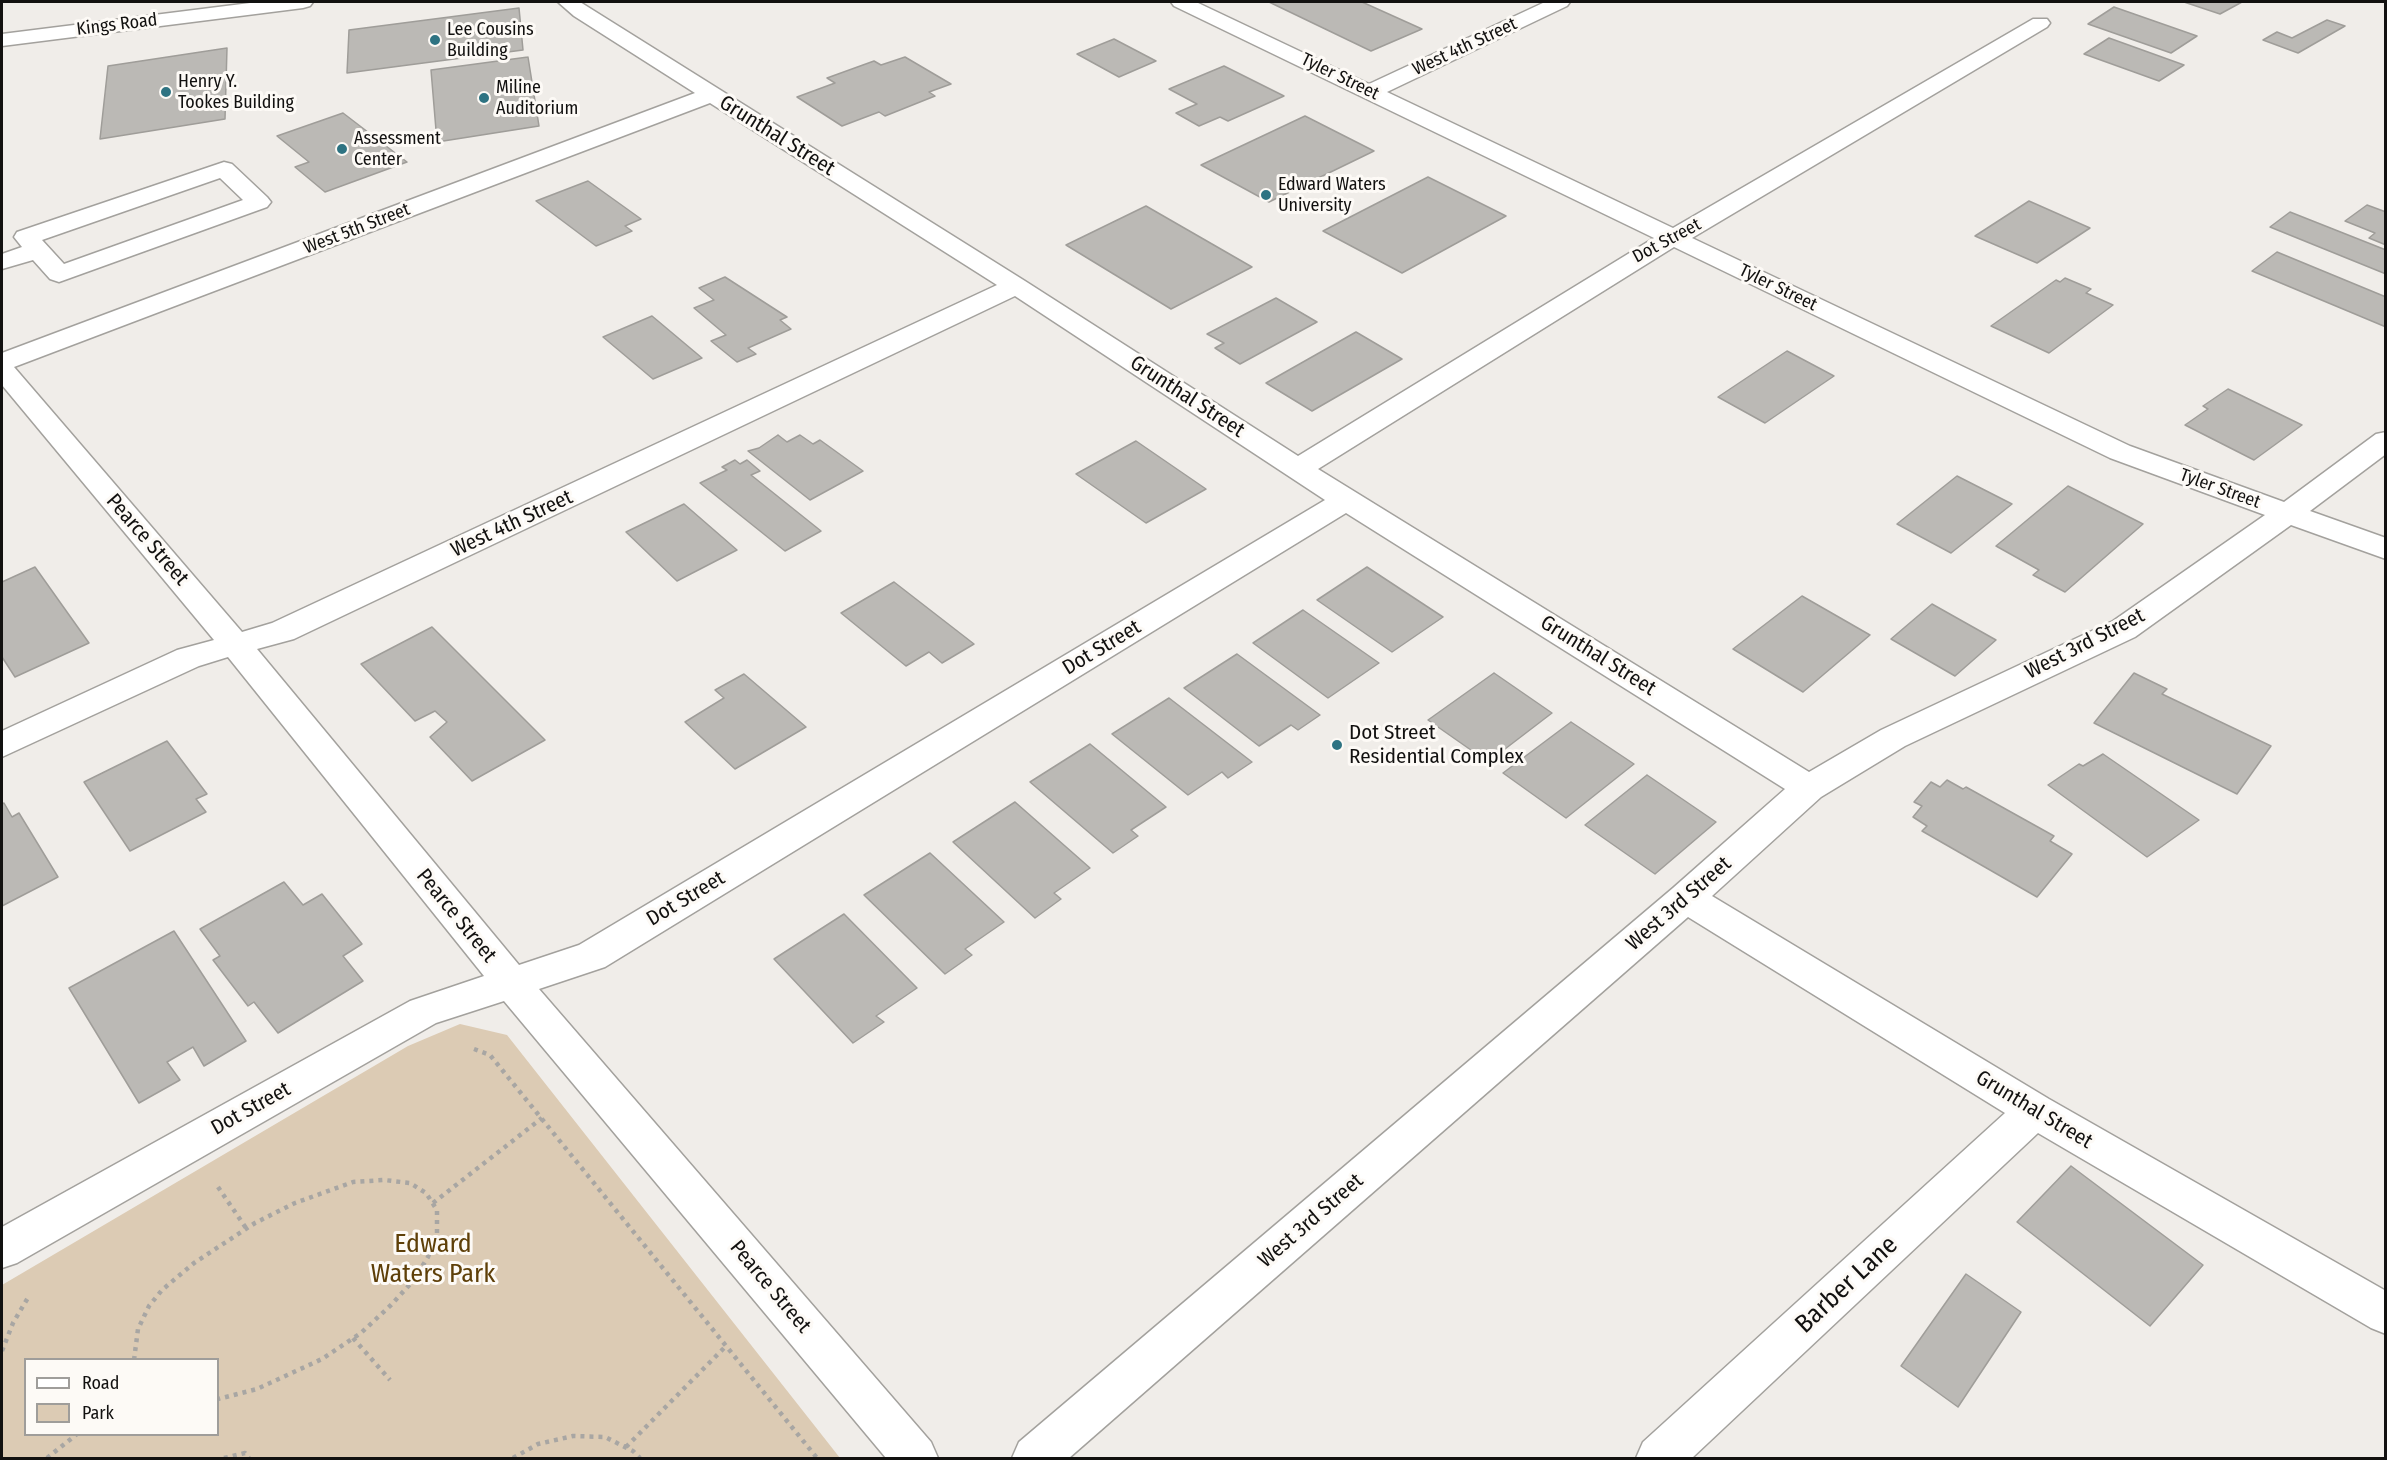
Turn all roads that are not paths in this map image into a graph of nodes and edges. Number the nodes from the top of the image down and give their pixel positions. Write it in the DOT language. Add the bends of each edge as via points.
graph roads {
  1 [pos="303,2"];
  2 [pos="568,2"];
  3 [pos="1181,2"];
  4 [pos="1560,2"];
  5 [pos="2040,23"];
  6 [pos="2,40"];
  7 [pos="1370,92"];
  8 [pos="711,95"];
  9 [pos="1673,238"];
  10 [pos="38,250"];
  11 [pos="2,262"];
  12 [pos="1016,286"];
  13 [pos="2,362"];
  14 [pos="2,369"];
  15 [pos="2385,440"];
  16 [pos="1299,468"];
  17 [pos="1346,500"];
  18 [pos="2286,513"];
  19 [pos="2385,549"];
  20 [pos="236,645"];
  21 [pos="2,745"];
  22 [pos="1809,788"];
  23 [pos="1686,898"];
  24 [pos="512,984"];
  25 [pos="2035,1112"];
  26 [pos="2,1249"];
  27 [pos="2385,1314"];
  28 [pos="915,1458"];
  29 [pos="1035,1458"];
  30 [pos="1659,1458"];
  1 -- 6 [label="street, Kings Road"];
  2 -- 8 [label="street, Grunthal Street"];
  3 -- 7 [label="street, Tyler Street"];
  4 -- 7 [label="street, West 4th Street"];
  5 -- 9 [label="street, Dot Street"];
  7 -- 9 [label="street, Tyler Street"];
  8 -- 12 [label="street, Grunthal Street"];
  8 -- 13 [label="street, West 5th Street"];
  9 -- 16 [label="street, Dot Street"];
  9 -- 18 [label="street, Tyler Street" via="2120,452"];
  10 -- 10 [label="street" via="26,237 224,170 259,202 59,274"];
  10 -- 11 [label="street"];
  12 -- 16 [label="street, Grunthal Street"];
  12 -- 20 [label="street, West 4th Street" via="283,631"];
  14 -- 20 [label="street, Pearce Street"];
  15 -- 18 [label="street, West 3rd Street"];
  16 -- 17 [label="street, Grunthal Street"];
  17 -- 22 [label="street, Grunthal Street"];
  17 -- 24 [label="street, Dot Street" via="592,956"];
  18 -- 19 [label="street, Tyler Street"];
  18 -- 22 [label="street, West 3rd Street" via="2124,629 1893,738"];
  20 -- 21 [label="street, West 4th Street" via="188,658"];
  20 -- 24 [label="street, Pearce Street"];
  22 -- 23 [label="street, West 3rd Street"];
  23 -- 25 [label="street, Grunthal Street"];
  23 -- 29 [label="street, West 3rd Street"];
  24 -- 26 [label="street, Dot Street" via="423,1012"];
  24 -- 28 [label="street, Pearce Street"];
  25 -- 27 [label="street, Grunthal Street"];
  25 -- 30 [label="street, Barber Lane"];
}
